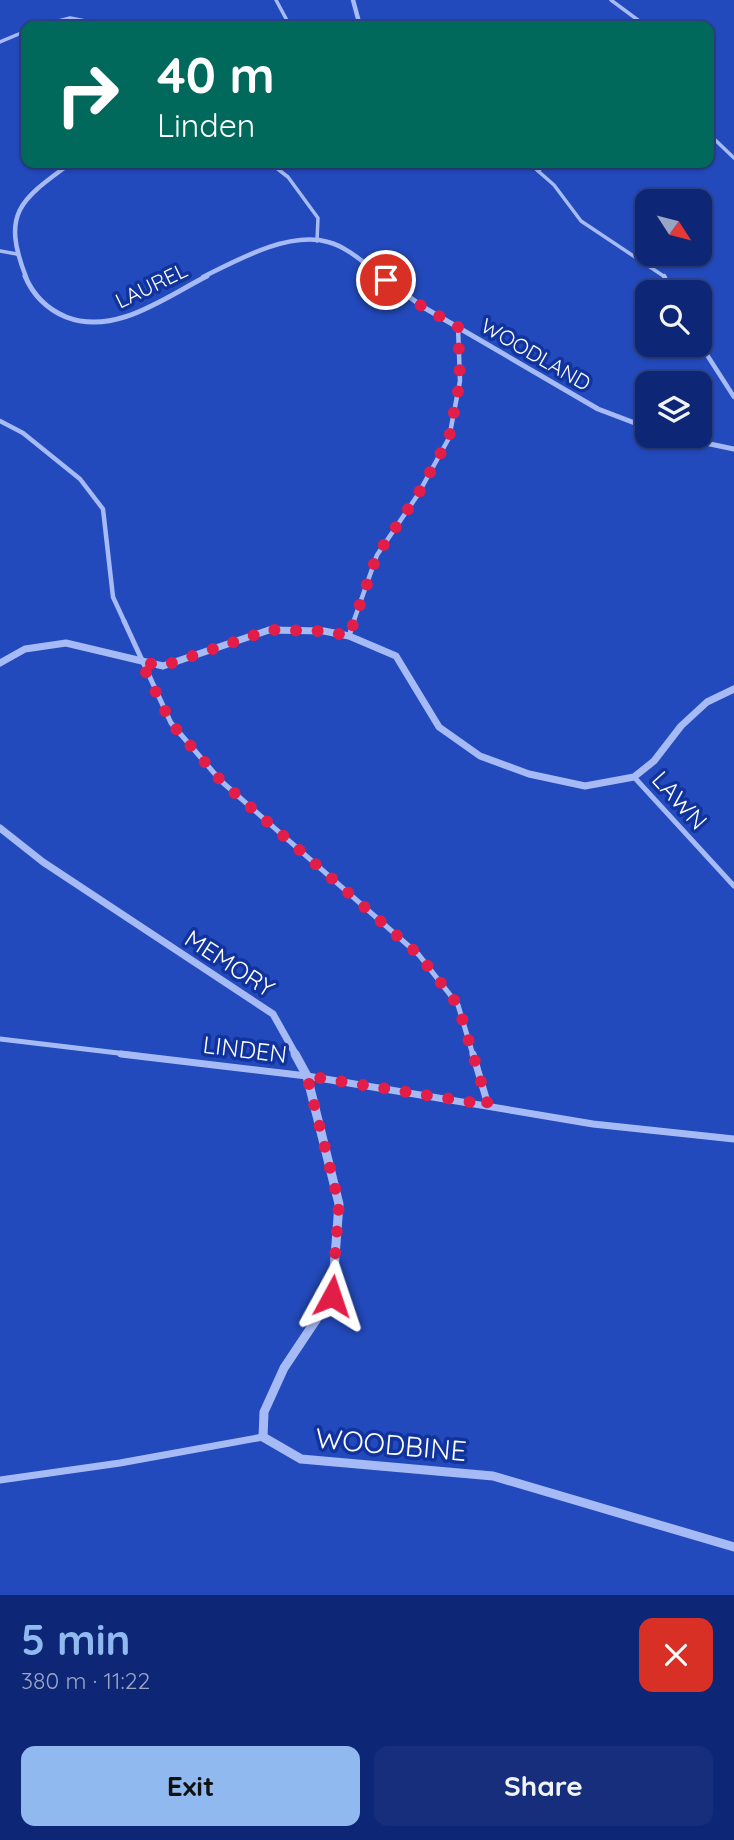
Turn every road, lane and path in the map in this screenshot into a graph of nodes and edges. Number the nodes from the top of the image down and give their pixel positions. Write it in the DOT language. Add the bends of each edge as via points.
graph roads {
  1 [pos="276,0"];
  2 [pos="353,0"];
  3 [pos="611,0"];
  4 [pos="58,21"];
  5 [pos="86,21"];
  6 [pos="287,21"];
  7 [pos="359,21"];
  8 [pos="639,21"];
  9 [pos="21,33"];
  10 [pos="0,42"];
  11 [pos="714,139"];
  12 [pos="734,158"];
  13 [pos="64,168"];
  14 [pos="276,168"];
  15 [pos="535,168"];
  16 [pos="542,168"];
  17 [pos="538,171"];
  18 [pos="317,241"];
  19 [pos="0,251"];
  20 [pos="17,254"];
  21 [pos="666,280"];
  22 [pos="458,327"];
  23 [pos="708,357"];
  24 [pos="734,397"];
  25 [pos="0,421"];
  26 [pos="635,423"];
  27 [pos="712,444"];
  28 [pos="734,449"];
  29 [pos="349,636"];
  30 [pos="141,662"];
  31 [pos="0,663"];
  32 [pos="734,689"];
  33 [pos="634,777"];
  34 [pos="0,828"];
  35 [pos="734,886"];
  36 [pos="0,1039"];
  37 [pos="307,1076"];
  38 [pos="488,1105"];
  39 [pos="734,1139"];
  40 [pos="263,1437"];
  41 [pos="0,1479"];
  42 [pos="734,1547"];
  1 -- 6 [label="lane"];
  2 -- 7 [label="street"];
  3 -- 8 [label="lane"];
  4 -- 5 [label="lane"];
  9 -- 10 [label="lane"];
  11 -- 12 [label="lane"];
  13 -- 20 [label="street, LAUREL" via="32,191 14,222"];
  14 -- 18 [label="lane" via="318,218"];
  15 -- 17 [label="lane"];
  16 -- 17 [label="lane"];
  17 -- 21 [label="lane" via="581,222"];
  18 -- 20 [label="street, LAUREL" via="307,239 250,253 107,323 82,323 49,310 29,285"];
  18 -- 22 [label="street, WOODLAND" via="350,253"];
  19 -- 20 [label="lane"];
  22 -- 26 [label="street, WOODLAND" via="598,409"];
  22 -- 29 [label="lane" via="460,381 449,438 377,555"];
  23 -- 24 [label="lane"];
  25 -- 30 [label="lane" via="23,433 80,479 103,509 113,597"];
  27 -- 28 [label="street"];
  29 -- 30 [label="street" via="269,630 163,666"];
  29 -- 33 [label="street" via="396,656 439,727 480,756 529,774 585,786"];
  30 -- 31 [label="street" via="66,643 25,649"];
  30 -- 38 [label="lane" via="171,723 221,781 427,965 458,1005"];
  32 -- 33 [label="street, LAWN" via="707,702"];
  33 -- 35 [label="lane, LAWN"];
  34 -- 37 [label="street, MEMORY" via="43,862 273,1014"];
  36 -- 37 [label="lane, LINDEN"];
  37 -- 38 [label="lane, LINDEN"];
  37 -- 40 [label="street, MEMORY" via="339,1204 332,1296 284,1368 264,1412"];
  38 -- 39 [label="lane, LINDEN" via="593,1124"];
  40 -- 41 [label="lane"];
  40 -- 42 [label="street, WOODBINE" via="301,1459 493,1476"];
}
